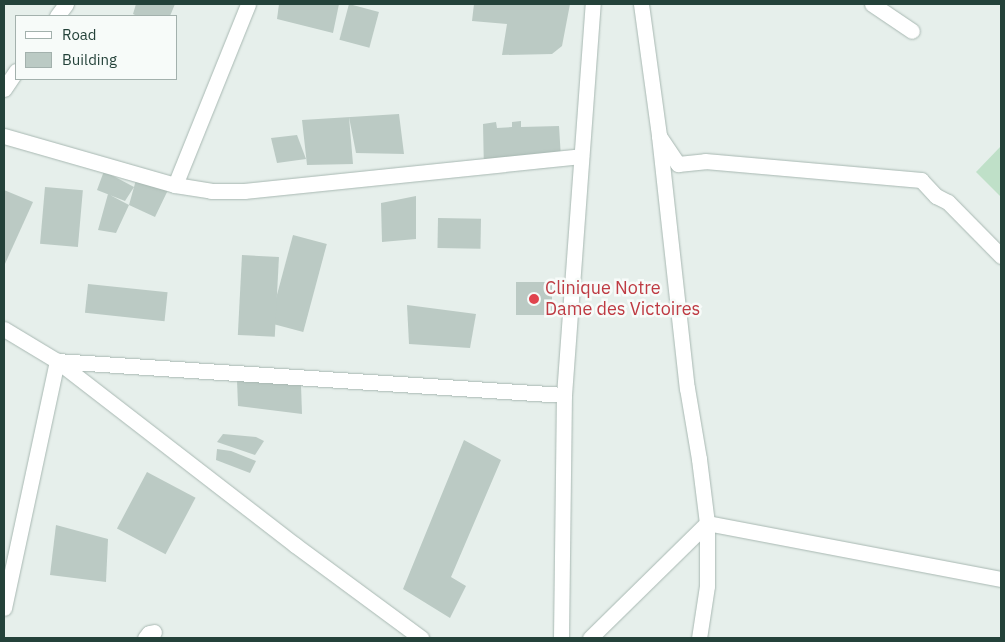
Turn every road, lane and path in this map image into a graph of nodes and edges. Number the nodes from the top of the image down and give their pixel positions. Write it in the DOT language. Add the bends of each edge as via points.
graph roads {
  1 [pos="66,4"];
  2 [pos="248,4"];
  3 [pos="593,4"];
  4 [pos="641,4"];
  5 [pos="872,4"];
  6 [pos="58,15"];
  7 [pos="912,31"];
  8 [pos="15,73"];
  9 [pos="4,88"];
  10 [pos="4,136"];
  11 [pos="659,136"];
  12 [pos="581,156"];
  13 [pos="175,185"];
  14 [pos="1001,256"];
  15 [pos="4,329"];
  16 [pos="57,361"];
  17 [pos="564,395"];
  18 [pos="707,523"];
  19 [pos="1001,579"];
  20 [pos="4,608"];
  21 [pos="420,638"];
  22 [pos="561,638"];
  23 [pos="590,638"];
  24 [pos="699,638"];
  1 -- 6 [label="street"];
  2 -- 13 [label="street"];
  3 -- 12 [label="street"];
  4 -- 11 [label="street"];
  5 -- 7 [label="street"];
  8 -- 9 [label="street"];
  10 -- 13 [label="street"];
  11 -- 14 [label="street" via="678,164 705,161 921,180 936,196 948,202"];
  11 -- 18 [label="street" via="687,388"];
  12 -- 13 [label="street" via="244,191 211,191"];
  12 -- 17 [label="street"];
  15 -- 16 [label="street"];
  16 -- 17 [label="street"];
  16 -- 20 [label="street"];
  16 -- 21 [label="street"];
  17 -- 22 [label="street"];
  18 -- 19 [label="street"];
  18 -- 23 [label="street"];
  18 -- 24 [label="street" via="707,586"];
}
